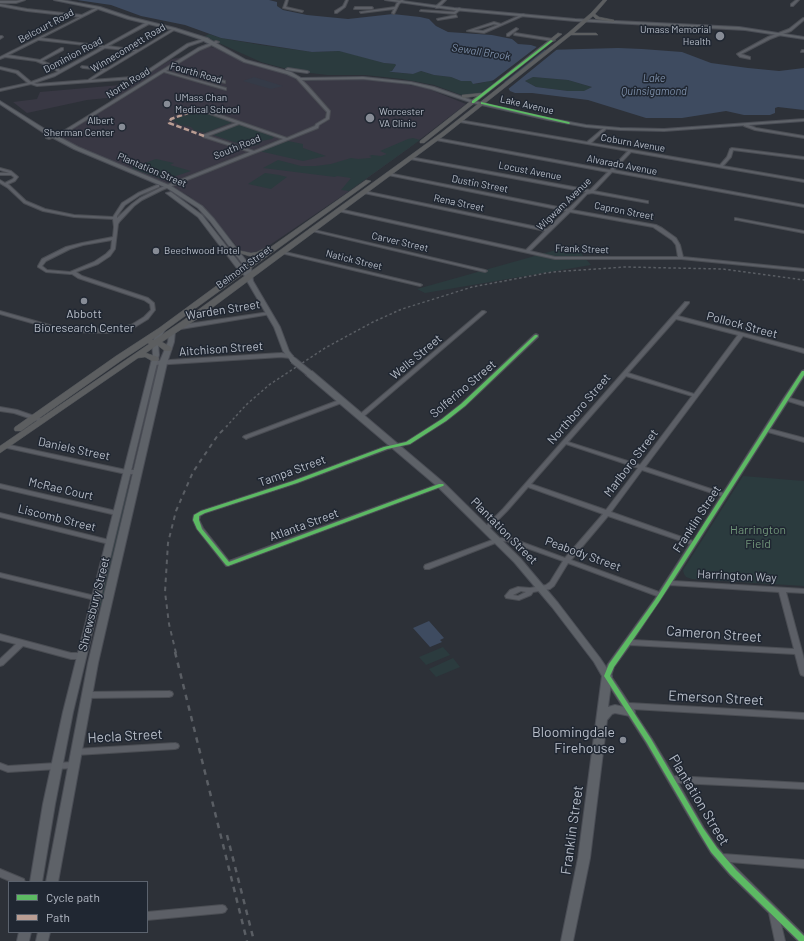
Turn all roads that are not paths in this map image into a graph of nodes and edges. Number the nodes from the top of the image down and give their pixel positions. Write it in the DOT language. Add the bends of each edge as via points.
graph roads {
  1 [pos="24,0"];
  2 [pos="56,0"];
  3 [pos="287,0"];
  4 [pos="347,0"];
  5 [pos="387,0"];
  6 [pos="445,0"];
  7 [pos="598,0"];
  8 [pos="605,0"];
  9 [pos="798,0"];
  10 [pos="402,1"];
  11 [pos="0,2"];
  12 [pos="0,5"];
  13 [pos="792,5"];
  14 [pos="437,7"];
  15 [pos="98,8"];
  16 [pos="355,8"];
  17 [pos="396,8"];
  18 [pos="386,9"];
  19 [pos="461,10"];
  20 [pos="302,11"];
  21 [pos="421,11"];
  22 [pos="336,12"];
  23 [pos="361,12"];
  24 [pos="393,13"];
  25 [pos="593,14"];
  26 [pos="524,15"];
  27 [pos="83,16"];
  28 [pos="438,19"];
  29 [pos="804,19"];
  30 [pos="579,20"];
  31 [pos="585,20"];
  32 [pos="612,21"];
  33 [pos="148,23"];
  34 [pos="175,29"];
  35 [pos="517,29"];
  36 [pos="470,31"];
  37 [pos="515,34"];
  38 [pos="570,34"];
  39 [pos="596,34"];
  40 [pos="778,34"];
  41 [pos="508,35"];
  42 [pos="804,38"];
  43 [pos="38,39"];
  44 [pos="204,39"];
  45 [pos="552,41"];
  46 [pos="217,42"];
  47 [pos="211,44"];
  48 [pos="106,47"];
  49 [pos="200,48"];
  50 [pos="219,48"];
  51 [pos="62,49"];
  52 [pos="138,51"];
  53 [pos="5,56"];
  54 [pos="0,58"];
  55 [pos="749,58"];
  56 [pos="40,61"];
  57 [pos="171,66"];
  58 [pos="272,66"];
  59 [pos="83,67"];
  60 [pos="0,68"];
  61 [pos="266,68"];
  62 [pos="107,70"];
  63 [pos="163,71"];
  64 [pos="60,72"];
  65 [pos="307,72"];
  66 [pos="312,73"];
  67 [pos="297,77"];
  68 [pos="311,78"];
  69 [pos="88,81"];
  70 [pos="224,82"];
  71 [pos="31,83"];
  72 [pos="307,87"];
  73 [pos="225,89"];
  74 [pos="0,90"];
  75 [pos="484,94"];
  76 [pos="464,96"];
  77 [pos="474,101"];
  78 [pos="0,102"];
  79 [pos="482,103"];
  80 [pos="208,112"];
  81 [pos="18,115"];
  82 [pos="804,120"];
  83 [pos="460,121"];
  84 [pos="238,123"];
  85 [pos="745,125"];
  86 [pos="605,128"];
  87 [pos="54,136"];
  88 [pos="804,137"];
  89 [pos="48,138"];
  90 [pos="285,138"];
  91 [pos="436,139"];
  92 [pos="588,144"];
  93 [pos="249,150"];
  94 [pos="630,150"];
  95 [pos="254,152"];
  96 [pos="410,158"];
  97 [pos="804,158"];
  98 [pos="722,166"];
  99 [pos="0,169"];
  100 [pos="611,171"];
  101 [pos="0,174"];
  102 [pos="12,174"];
  103 [pos="388,174"];
  104 [pos="804,181"];
  105 [pos="0,182"];
  106 [pos="5,184"];
  107 [pos="162,187"];
  108 [pos="364,192"];
  109 [pos="591,192"];
  110 [pos="647,202"];
  111 [pos="804,206"];
  112 [pos="339,210"];
  113 [pos="569,211"];
  114 [pos="114,218"];
  115 [pos="315,219"];
  116 [pos="737,219"];
  117 [pos="116,224"];
  118 [pos="312,230"];
  119 [pos="549,231"];
  120 [pos="804,232"];
  121 [pos="115,238"];
  122 [pos="234,250"];
  123 [pos="283,252"];
  124 [pos="527,252"];
  125 [pos="681,258"];
  126 [pos="245,269"];
  127 [pos="804,270"];
  128 [pos="485,271"];
  129 [pos="73,272"];
  130 [pos="249,276"];
  131 [pos="420,285"];
  132 [pos="687,303"];
  133 [pos="0,312"];
  134 [pos="484,312"];
  135 [pos="269,313"];
  136 [pos="6,314"];
  137 [pos="0,317"];
  138 [pos="674,317"];
  139 [pos="181,327"];
  140 [pos="162,330"];
  141 [pos="172,332"];
  142 [pos="741,335"];
  143 [pos="536,336"];
  144 [pos="143,342"];
  145 [pos="156,342"];
  146 [pos="168,349"];
  147 [pos="804,352"];
  148 [pos="131,358"];
  149 [pos="292,358"];
  150 [pos="154,361"];
  151 [pos="163,363"];
  152 [pos="804,372"];
  153 [pos="624,374"];
  154 [pos="696,396"];
  155 [pos="786,400"];
  156 [pos="342,401"];
  157 [pos="804,404"];
  158 [pos="0,408"];
  159 [pos="361,416"];
  160 [pos="37,419"];
  161 [pos="767,430"];
  162 [pos="246,437"];
  163 [pos="804,440"];
  164 [pos="564,442"];
  165 [pos="2,446"];
  166 [pos="395,446"];
  167 [pos="641,468"];
  168 [pos="126,472"];
  169 [pos="138,472"];
  170 [pos="441,485"];
  171 [pos="527,485"];
  172 [pos="0,486"];
  173 [pos="724,495"];
  174 [pos="116,512"];
  175 [pos="607,513"];
  176 [pos="0,515"];
  177 [pos="196,517"];
  178 [pos="486,530"];
  179 [pos="497,540"];
  180 [pos="109,542"];
  181 [pos="693,542"];
  182 [pos="567,560"];
  183 [pos="427,567"];
  184 [pos="0,575"];
  185 [pos="668,583"];
  186 [pos="541,588"];
  187 [pos="530,590"];
  188 [pos="782,590"];
  189 [pos="804,591"];
  190 [pos="661,595"];
  191 [pos="95,598"];
  192 [pos="0,638"];
  193 [pos="629,642"];
  194 [pos="21,643"];
  195 [pos="798,652"];
  196 [pos="81,656"];
  197 [pos="0,663"];
  198 [pos="804,673"];
  199 [pos="607,676"];
  200 [pos="169,694"];
  201 [pos="87,695"];
  202 [pos="629,709"];
  203 [pos="804,716"];
  204 [pos="602,718"];
  205 [pos="175,746"];
  206 [pos="76,752"];
  207 [pos="57,765"];
  208 [pos="73,765"];
  209 [pos="0,766"];
  210 [pos="671,779"];
  211 [pos="804,786"];
  212 [pos="721,858"];
  213 [pos="804,864"];
  214 [pos="0,873"];
  215 [pos="18,881"];
  216 [pos="36,881"];
  217 [pos="52,881"];
  218 [pos="222,909"];
  219 [pos="773,911"];
  220 [pos="148,916"];
  221 [pos="804,940"];
  222 [pos="567,941"];
  223 [pos="780,941"];
  1 -- 11 [label="street"];
  2 -- 15 [label="main road"];
  3 -- 20 [label="street" via="284,7"];
  4 -- 22 [label="street"];
  5 -- 10 [label="main road"];
  6 -- 14 [label="street"];
  7 -- 30 [label="highway, Belmont Street"];
  8 -- 25 [label="highway, Belmont Street"];
  9 -- 13 [label="street"];
  10 -- 14 [label="main road"];
  10 -- 17 [label="street"];
  12 -- 27 [label="street"];
  14 -- 19 [label="main road"];
  15 -- 27 [label="street, Belcourt Road"];
  15 -- 33 [label="main road"];
  16 -- 18 [label="street"];
  17 -- 18 [label="street"];
  17 -- 24 [label="street"];
  18 -- 23 [label="street"];
  19 -- 21 [label="street" via="454,13"];
  19 -- 26 [label="main road"];
  19 -- 28 [label="street" via="458,15"];
  25 -- 31 [label="highway, Belmont Street"];
  25 -- 32 [label="highway" via="598,18"];
  26 -- 30 [label="main road"];
  26 -- 36 [label="street" via="483,32"];
  27 -- 43 [label="street, Belcourt Road"];
  29 -- 40 [label="street" via="790,30"];
  30 -- 31 [label="main road"];
  30 -- 45 [label="highway, Belmont Street"];
  31 -- 32 [label="main road"];
  31 -- 38 [label="highway, Belmont Street"];
  32 -- 40 [label="main road" via="744,29"];
  33 -- 34 [label="main road"];
  33 -- 48 [label="street, Dominion Road"];
  34 -- 44 [label="main road"];
  34 -- 52 [label="street, Winneconnett Road"];
  35 -- 41 [label="street"];
  37 -- 45 [label="street"];
  38 -- 39 [label="highway"];
  38 -- 79 [label="highway, Belmont Street"];
  40 -- 42 [label="main road"];
  40 -- 55 [label="street" via="739,54"];
  43 -- 48 [label="street"];
  43 -- 53 [label="street, Belcourt Road"];
  44 -- 46 [label="main road"];
  44 -- 47 [label="main road"];
  44 -- 69 [label="street" via="139,76"];
  45 -- 75 [label="highway, Belmont Street"];
  46 -- 47 [label="street, North Road"];
  46 -- 58 [label="main road"];
  47 -- 49 [label="street, North Road"];
  47 -- 50 [label="main road"];
  48 -- 52 [label="street"];
  48 -- 64 [label="street, Dominion Road"];
  49 -- 50 [label="street"];
  49 -- 57 [label="street, North Road"];
  50 -- 61 [label="main road" via="242,60"];
  51 -- 56 [label="street"];
  52 -- 62 [label="street, Winneconnett Road"];
  53 -- 54 [label="street, Belcourt Road"];
  53 -- 56 [label="street"];
  56 -- 64 [label="street"];
  57 -- 63 [label="street, North Road"];
  57 -- 70 [label="street"];
  58 -- 61 [label="street"];
  58 -- 65 [label="main road"];
  59 -- 62 [label="street"];
  60 -- 71 [label="street" via="17,72"];
  61 -- 67 [label="main road"];
  62 -- 69 [label="street, Winneconnett Road"];
  63 -- 73 [label="street, Fourth Road"];
  63 -- 87 [label="street, North Road"];
  64 -- 71 [label="street, Dominion Road"];
  65 -- 66 [label="main road"];
  65 -- 67 [label="main road" via="298,74"];
  66 -- 68 [label="main road" via="316,75"];
  66 -- 76 [label="main road" via="402,79"];
  67 -- 68 [label="main road"];
  67 -- 72 [label="street, South Road"];
  68 -- 72 [label="street"];
  68 -- 77 [label="main road" via="363,78 411,83"];
  69 -- 71 [label="street" via="42,85"];
  71 -- 74 [label="street, Dominion Road"];
  72 -- 90 [label="street, South Road" via="329,112 328,118 317,127"];
  75 -- 76 [label="highway"];
  75 -- 77 [label="highway, Belmont Street"];
  76 -- 77 [label="main road"];
  77 -- 79 [label="main road, Lake Avenue"];
  77 -- 115 [label="highway, Belmont Street" via="421,143"];
  78 -- 81 [label="main road, Plantation Street"];
  79 -- 83 [label="highway, Belmont Street"];
  79 -- 86 [label="main road, Lake Avenue" via="555,121"];
  80 -- 84 [label="street"];
  81 -- 87 [label="main road, Plantation Street"];
  81 -- 89 [label="main road, Plantation Street"];
  82 -- 85 [label="main road, Lake Avenue"];
  83 -- 91 [label="highway, Belmont Street"];
  83 -- 92 [label="street, Coburn Avenue"];
  84 -- 90 [label="street"];
  84 -- 93 [label="street" via="204,136"];
  85 -- 86 [label="main road, Lake Avenue" via="664,130"];
  85 -- 88 [label="street"];
  86 -- 92 [label="street"];
  87 -- 89 [label="street, North Road"];
  87 -- 107 [label="main road, Plantation Street"];
  89 -- 107 [label="main road, Plantation Street" via="82,156"];
  90 -- 93 [label="street, South Road"];
  90 -- 95 [label="street, South Road"];
  91 -- 96 [label="highway, Belmont Street"];
  91 -- 100 [label="street, Alvarado Avenue"];
  92 -- 94 [label="street, Coburn Avenue"];
  93 -- 95 [label="street"];
  93 -- 107 [label="street, South Road"];
  94 -- 98 [label="street, Coburn Avenue"];
  94 -- 100 [label="street, Wigwam Avenue"];
  95 -- 107 [label="street, South Road"];
  96 -- 103 [label="highway, Belmont Street"];
  96 -- 109 [label="street, Locust Avenue"];
  97 -- 98 [label="street" via="732,149"];
  98 -- 104 [label="street, Coburn Avenue"];
  99 -- 102 [label="street"];
  100 -- 109 [label="street, Wigwam Avenue"];
  100 -- 111 [label="street, Alvarado Avenue"];
  101 -- 102 [label="street"];
  102 -- 106 [label="street" via="16,179"];
  103 -- 108 [label="highway, Belmont Street"];
  103 -- 113 [label="street, Dustin Street"];
  105 -- 106 [label="street"];
  106 -- 114 [label="street" via="26,202 44,210 74,216"];
  107 -- 114 [label="street" via="139,194 125,202"];
  107 -- 117 [label="street" via="135,203 121,215"];
  107 -- 122 [label="main road, Plantation Street" via="199,206"];
  107 -- 126 [label="main road, Plantation Street" via="201,216"];
  108 -- 112 [label="highway, Belmont Street"];
  108 -- 119 [label="street, Rena Street"];
  109 -- 110 [label="street, Locust Avenue"];
  109 -- 113 [label="street, Wigwam Avenue" via="586,193"];
  112 -- 118 [label="highway, Belmont Street"];
  112 -- 124 [label="street, Frank Street"];
  113 -- 119 [label="street, Wigwam Avenue"];
  113 -- 125 [label="street, Capron Street" via="656,227 676,241"];
  114 -- 117 [label="street"];
  115 -- 122 [label="highway" via="305,222 259,254"];
  115 -- 126 [label="highway, Belmont Street"];
  116 -- 120 [label="street"];
  117 -- 121 [label="street"];
  118 -- 123 [label="highway, Belmont Street"];
  118 -- 128 [label="street, Carver Street"];
  119 -- 124 [label="street, Wigwam Avenue"];
  121 -- 129 [label="street" via="113,249 108,255"];
  121 -- 129 [label="street" via="68,248 40,264 46,271"];
  122 -- 126 [label="main road, Plantation Street"];
  123 -- 130 [label="highway, Belmont Street"];
  123 -- 131 [label="street, Natick Street"];
  124 -- 125 [label="street, Frank Street" via="566,258"];
  125 -- 127 [label="street, Frank Street"];
  126 -- 130 [label="main road, Plantation Street"];
  126 -- 140 [label="highway, Belmont Street"];
  129 -- 136 [label="street" via="80,278 146,299 152,303 153,310 149,316 133,326 108,331 53,327"];
  130 -- 135 [label="main road, Plantation Street"];
  130 -- 139 [label="highway, Belmont Street"];
  132 -- 138 [label="street, Northboro Street"];
  133 -- 136 [label="street"];
  134 -- 159 [label="street, Wells Street"];
  135 -- 139 [label="street, Warden Street"];
  135 -- 149 [label="main road, Plantation Street"];
  136 -- 137 [label="street"];
  138 -- 142 [label="street, Pollock Street"];
  138 -- 153 [label="street, Northboro Street"];
  139 -- 141 [label="highway, Belmont Street"];
  140 -- 144 [label="highway, Belmont Street"];
  140 -- 145 [label="main road, Shrewsbury Street"];
  141 -- 145 [label="highway, Belmont Street"];
  141 -- 146 [label="main road, Shrewsbury Street"];
  142 -- 147 [label="street, Pollock Street"];
  142 -- 154 [label="street, Marlboro Street"];
  143 -- 166 [label="street, Solferino Street" via="481,389 444,420 408,443"];
  144 -- 145 [label="highway"];
  144 -- 160 [label="highway, Belmont Street"];
  145 -- 146 [label="highway"];
  145 -- 148 [label="highway, Belmont Street"];
  145 -- 150 [label="main road, Shrewsbury Street"];
  146 -- 151 [label="main road, Shrewsbury Street"];
  148 -- 150 [label="highway" via="142,355"];
  148 -- 160 [label="highway, Belmont Street"];
  149 -- 151 [label="street, Aitchison Street" via="281,355"];
  149 -- 156 [label="main road, Plantation Street, bridge"];
  150 -- 151 [label="street, Aitchison Street"];
  150 -- 168 [label="main road, Shrewsbury Street"];
  151 -- 169 [label="main road, Shrewsbury Street"];
  152 -- 155 [label="street, Franklin Street"];
  153 -- 154 [label="street"];
  153 -- 164 [label="street, Northboro Street"];
  154 -- 167 [label="street, Marlboro Street"];
  155 -- 157 [label="street"];
  155 -- 161 [label="street, Franklin Street"];
  156 -- 159 [label="main road, Plantation Street"];
  156 -- 162 [label="street"];
  158 -- 160 [label="street"];
  159 -- 166 [label="main road, Plantation Street"];
  160 -- 165 [label="highway, Belmont Street"];
  161 -- 163 [label="street"];
  161 -- 173 [label="street, Franklin Street"];
  164 -- 167 [label="street"];
  164 -- 171 [label="street, Northboro Street"];
  165 -- 168 [label="street, Daniels Street"];
  166 -- 170 [label="main road, Plantation Street"];
  166 -- 177 [label="street, Tampa Street" via="203,512"];
  167 -- 173 [label="street"];
  167 -- 175 [label="street, Marlboro Street"];
  168 -- 169 [label="street, Daniels Street"];
  168 -- 174 [label="main road, Shrewsbury Street"];
  169 -- 201 [label="main road, Shrewsbury Street"];
  170 -- 177 [label="street, Atlanta Street" via="228,564 200,529"];
  170 -- 178 [label="main road, Plantation Street"];
  171 -- 175 [label="street"];
  171 -- 178 [label="street, Northboro Street"];
  172 -- 174 [label="street, McRae Court"];
  173 -- 181 [label="street, Franklin Street"];
  174 -- 180 [label="main road, Shrewsbury Street"];
  175 -- 181 [label="street"];
  175 -- 182 [label="street, Marlboro Street"];
  176 -- 180 [label="street, Liscomb Street"];
  178 -- 179 [label="main road, Plantation Street"];
  179 -- 182 [label="street, Peabody Street" via="517,541"];
  179 -- 183 [label="street"];
  179 -- 186 [label="main road, Plantation Street"];
  180 -- 191 [label="main road, Shrewsbury Street"];
  181 -- 185 [label="street, Franklin Street"];
  182 -- 186 [label="street, Marlboro Street" via="552,584"];
  182 -- 190 [label="street, Peabody Street"];
  184 -- 191 [label="street"];
  185 -- 188 [label="street, Harrington Way"];
  185 -- 190 [label="street, Franklin Street"];
  186 -- 187 [label="street, Marlboro Street"];
  186 -- 199 [label="main road, Plantation Street"];
  188 -- 189 [label="street, Harrington Way"];
  188 -- 195 [label="street"];
  190 -- 193 [label="street, Franklin Street"];
  191 -- 196 [label="main road, Shrewsbury Street"];
  192 -- 194 [label="street"];
  193 -- 195 [label="street, Cameron Street"];
  193 -- 199 [label="street, Franklin Street" via="611,666"];
  194 -- 196 [label="street" via="71,656"];
  194 -- 197 [label="street"];
  195 -- 198 [label="street"];
  196 -- 207 [label="main road, Shrewsbury Street"];
  199 -- 202 [label="street, Plantation Street"];
  199 -- 204 [label="main road, Franklin Street"];
  200 -- 201 [label="street"];
  201 -- 206 [label="main road, Shrewsbury Street"];
  202 -- 203 [label="street, Emerson Street"];
  202 -- 204 [label="main road" via="608,711"];
  202 -- 210 [label="street, Plantation Street"];
  204 -- 222 [label="main road, Franklin Street" via="584,858"];
  205 -- 206 [label="street, Hecla Street"];
  206 -- 208 [label="main road, Shrewsbury Street"];
  207 -- 208 [label="street"];
  207 -- 209 [label="street" via="8,769"];
  207 -- 216 [label="main road, Shrewsbury Street"];
  208 -- 217 [label="main road, Shrewsbury Street"];
  210 -- 211 [label="street"];
  210 -- 212 [label="street, Plantation Street"];
  212 -- 213 [label="street"];
  212 -- 219 [label="street, Plantation Street"];
  214 -- 215 [label="street"];
  218 -- 220 [label="street"];
  219 -- 221 [label="street, Plantation Street"];
  219 -- 223 [label="street"];
}
